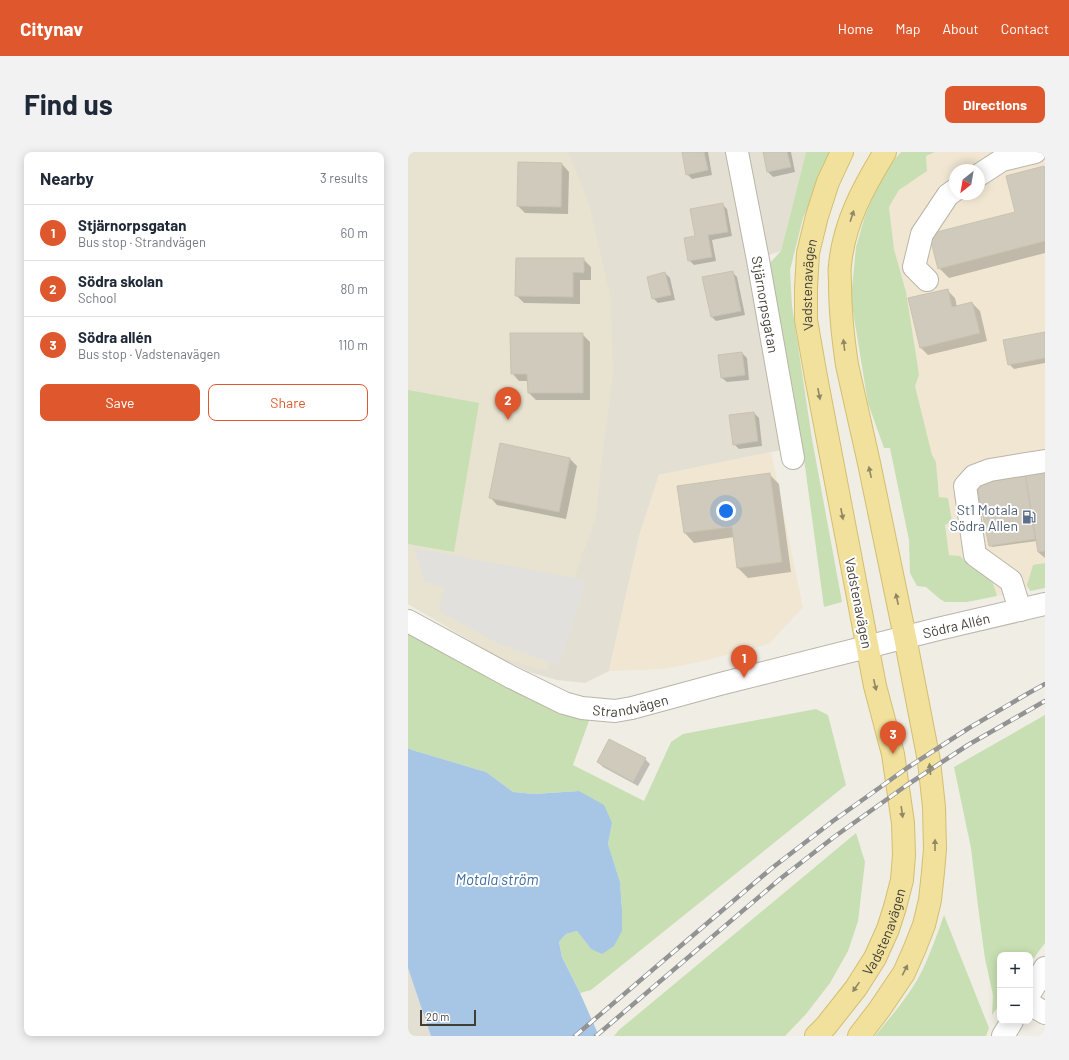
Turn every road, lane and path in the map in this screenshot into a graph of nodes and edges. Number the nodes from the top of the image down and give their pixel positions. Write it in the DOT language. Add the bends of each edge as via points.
graph roads {
  1 [pos="737,152"];
  2 [pos="842,152"];
  3 [pos="885,152"];
  4 [pos="1034,152"];
  5 [pos="985,171"];
  6 [pos="949,194"];
  7 [pos="926,280"];
  8 [pos="792,458"];
  9 [pos="1045,461"];
  10 [pos="1045,604"];
  11 [pos="1020,610"];
  12 [pos="408,621"];
  13 [pos="905,637"];
  14 [pos="868,647"];
  15 [pos="1045,968"];
  16 [pos="1032,988"];
  17 [pos="1033,1006"];
  18 [pos="1045,1013"];
  19 [pos="1010,1024"];
  20 [pos="816,1036"];
  21 [pos="859,1036"];
  22 [pos="1003,1036"];
  1 -- 8 [label="street, Stjärnorpsgatan"];
  2 -- 14 [label="main road, Vadstenavägen, one-way" via="828,182 808,253 806,320"];
  13 -- 3 [label="main road, Vadstenavägen, one-way" via="847,365 840,294 840,265 845,237 854,209"];
  4 -- 5 [label="street" via="1002,160"];
  6 -- 7 [label="street" via="922,234 914,267"];
  9 -- 11 [label="street" via="990,470 974,476 965,486 975,555 1011,581"];
  10 -- 11 [label="street, Södra Allén"];
  11 -- 13 [label="street, Södra Allén"];
  12 -- 14 [label="street, Strandvägen" via="538,691 564,703 597,710 615,711 632,708"];
  13 -- 14 [label="street, Södra Allén"];
  21 -- 13 [label="main road, Vadstenavägen, one-way" via="904,973 924,925 930,900 935,849 934,807 929,760"];
  14 -- 20 [label="main road, Vadstenavägen, one-way" via="875,686 893,754 901,807 904,855 902,880 888,929 875,958 856,988"];
  15 -- 16 [label="street"];
  17 -- 18 [label="street"];
  19 -- 22 [label="street"];
}
